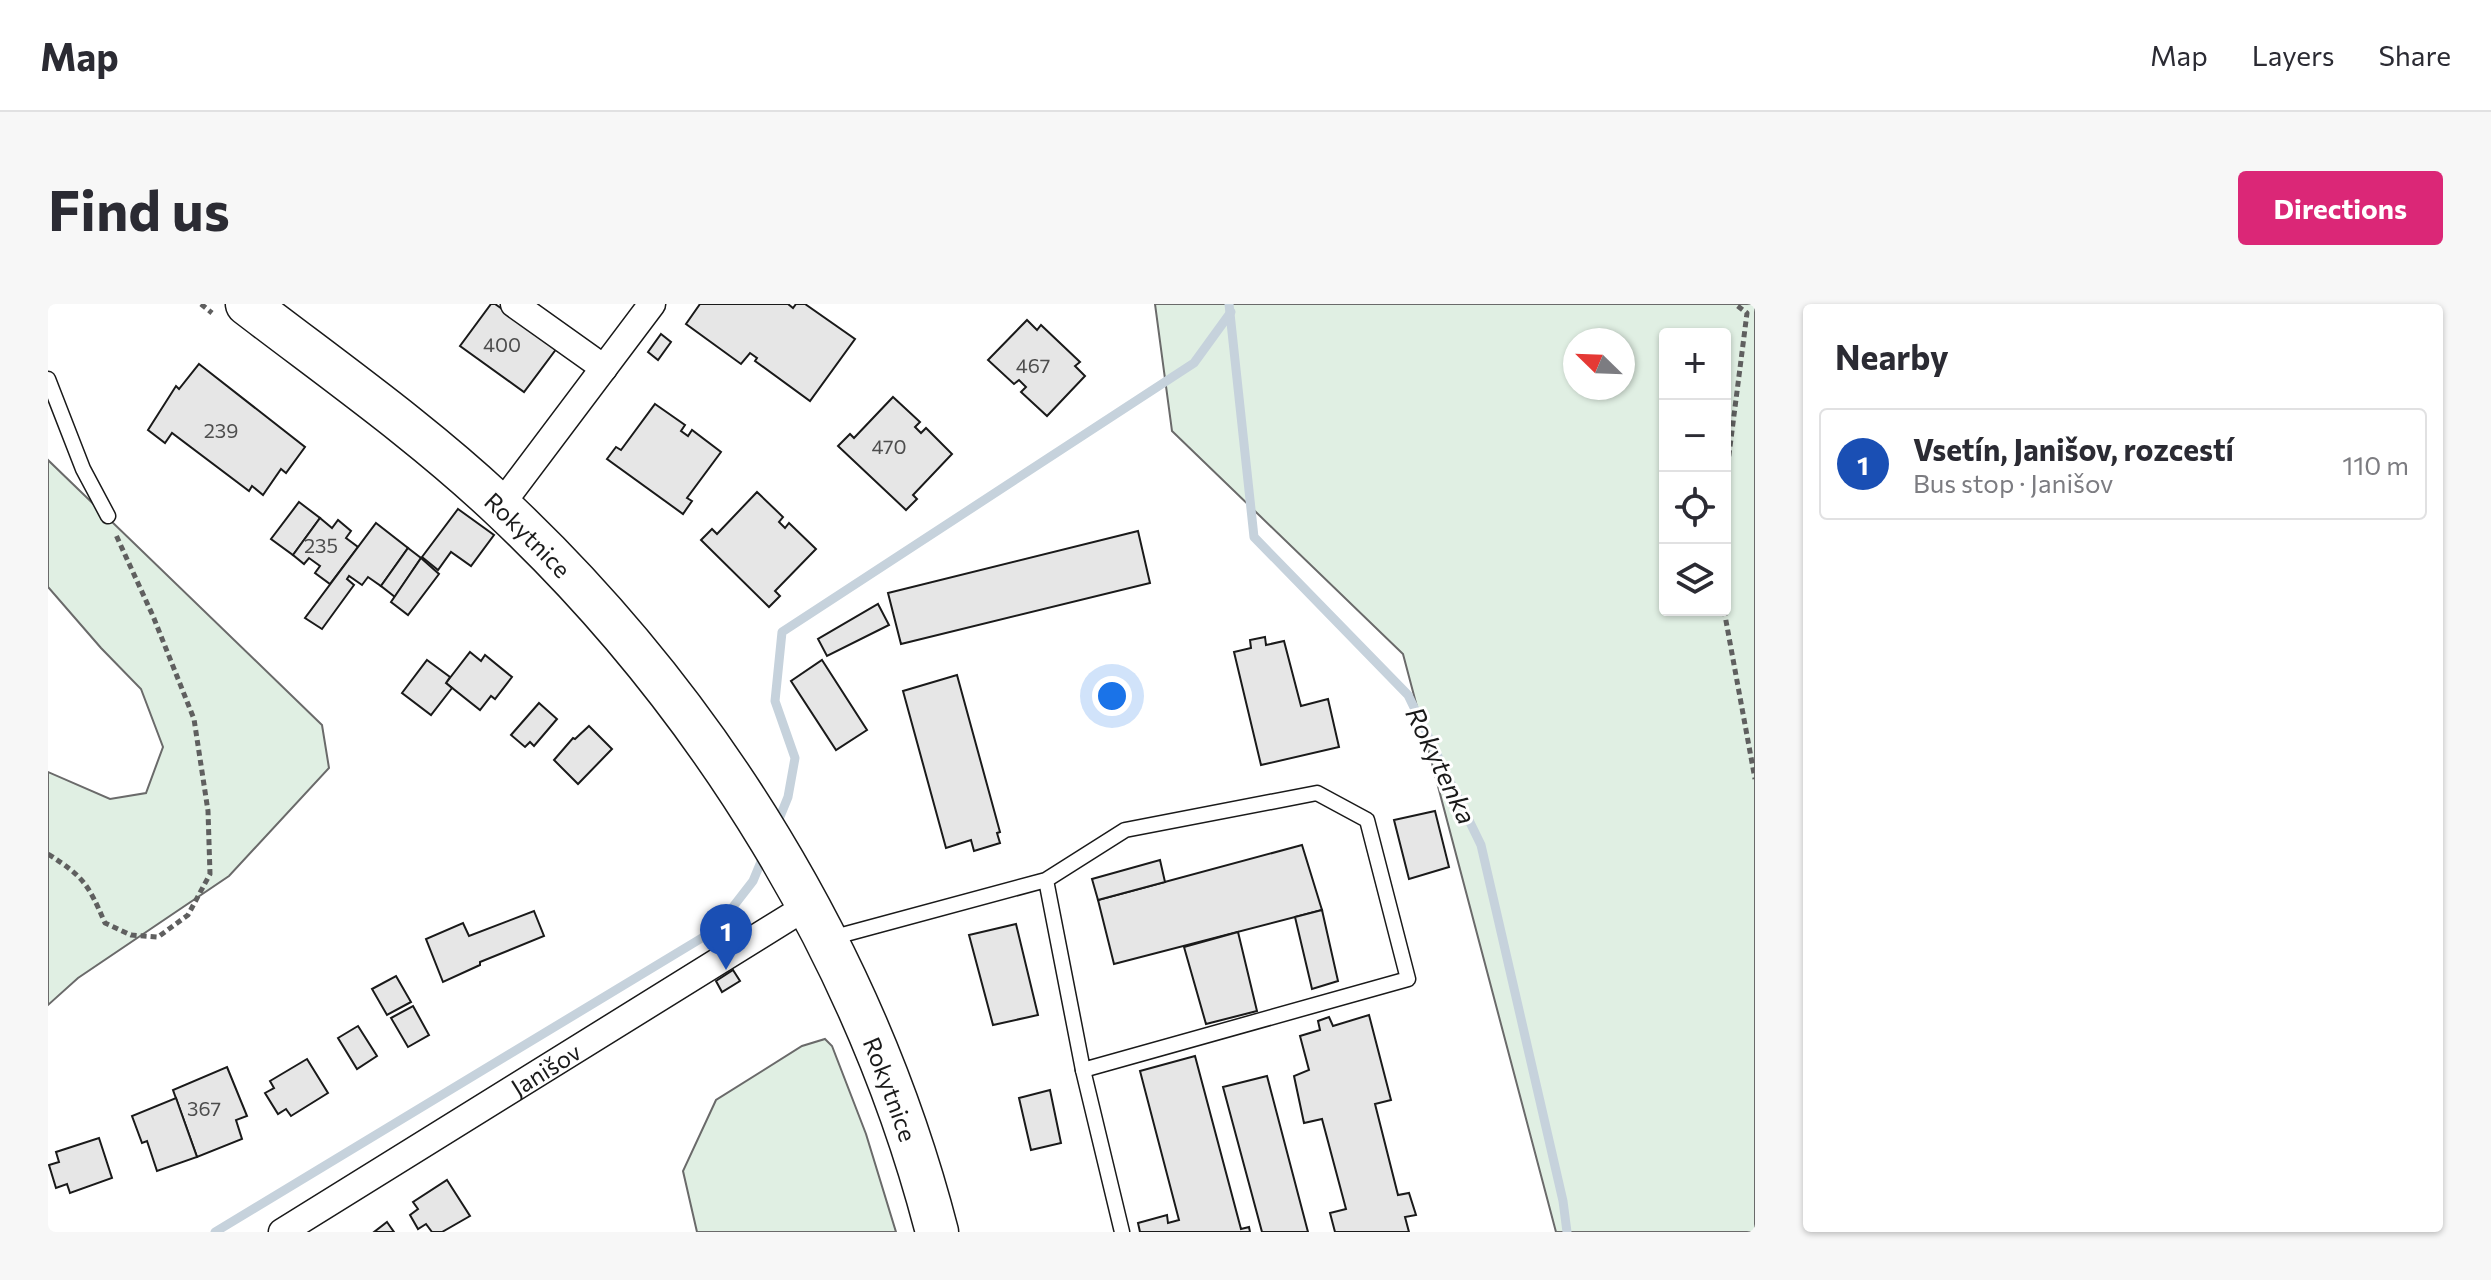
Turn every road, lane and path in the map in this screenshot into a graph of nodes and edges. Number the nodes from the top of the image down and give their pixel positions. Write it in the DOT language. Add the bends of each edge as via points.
graph roads {
  1 [pos="247,304"];
  2 [pos="514,304"];
  3 [pos="652,304"];
  4 [pos="1735,304"];
  5 [pos="604,368"];
  6 [pos="48,379"];
  7 [pos="1727,472"];
  8 [pos="500,506"];
  9 [pos="108,516"];
  10 [pos="1725,616"];
  11 [pos="1755,779"];
  12 [pos="48,854"];
  13 [pos="1046,880"];
  14 [pos="818,922"];
  15 [pos="1083,1070"];
  16 [pos="282,1232"];
  17 [pos="937,1232"];
  18 [pos="1122,1232"];
  1 -- 8 [label="main road, Rokytnice"];
  2 -- 5 [label="street"];
  3 -- 5 [label="street"];
  4 -- 7 [label="path" via="1747,313"];
  5 -- 8 [label="street"];
  6 -- 9 [label="lane" via="83,469"];
  8 -- 14 [label="main road, Rokytnice" via="567,573 673,699 757,818"];
  9 -- 12 [label="path" via="194,719 208,811 210,874 188,915 158,937 131,935 105,923 79,874"];
  10 -- 11 [label="path"];
  13 -- 14 [label="lane"];
  13 -- 15 [label="lane"];
  13 -- 15 [label="lane" via="1125,830 1317,793 1367,820 1408,979"];
  14 -- 16 [label="street, Janišov"];
  14 -- 17 [label="main road, Rokytnice" via="901,1114"];
  15 -- 18 [label="lane"];
}
